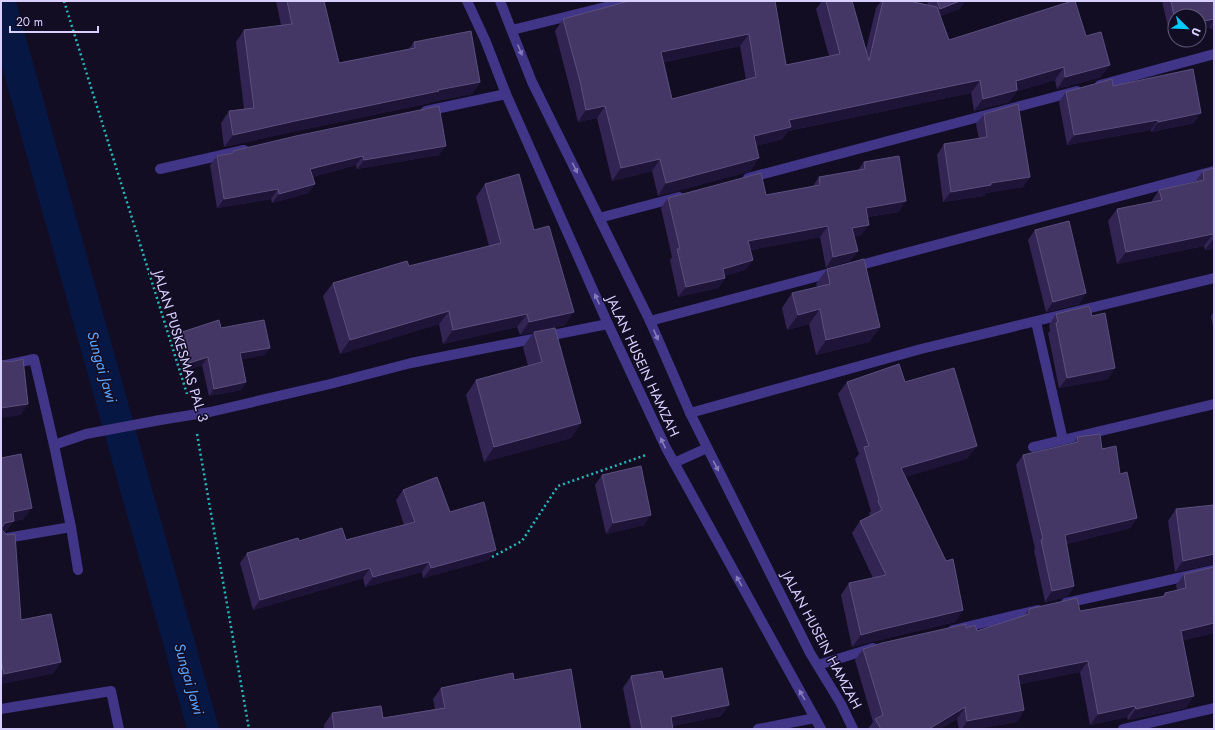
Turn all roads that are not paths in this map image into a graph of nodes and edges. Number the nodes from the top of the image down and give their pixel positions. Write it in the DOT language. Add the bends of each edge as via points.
graph roads {
  1 [pos="467,1"];
  2 [pos="500,1"];
  3 [pos="630,1"];
  4 [pos="512,30"];
  5 [pos="1214,54"];
  6 [pos="506,94"];
  7 [pos="414,113"];
  8 [pos="250,148"];
  9 [pos="160,169"];
  10 [pos="1214,171"];
  11 [pos="738,181"];
  12 [pos="692,193"];
  13 [pos="599,218"];
  14 [pos="1214,278"];
  15 [pos="650,321"];
  16 [pos="1036,322"];
  17 [pos="608,324"];
  18 [pos="1,366"];
  19 [pos="1214,404"];
  20 [pos="690,413"];
  21 [pos="1063,440"];
  22 [pos="54,445"];
  23 [pos="1033,447"];
  24 [pos="707,448"];
  25 [pos="674,463"];
  26 [pos="71,527"];
  27 [pos="1,539"];
  28 [pos="78,570"];
  29 [pos="1214,570"];
  30 [pos="942,632"];
  31 [pos="880,646"];
  32 [pos="818,666"];
  33 [pos="1214,708"];
  34 [pos="1,709"];
  35 [pos="815,718"];
  36 [pos="120,729"];
  37 [pos="758,729"];
  38 [pos="821,729"];
  39 [pos="853,729"];
  40 [pos="1123,729"];
  1 -- 6 [label="street, JALAN HUSEIN HAMZAH"];
  2 -- 4 [label="street, JALAN HUSEIN HAMZAH"];
  3 -- 4 [label="street"];
  4 -- 13 [label="street, JALAN HUSEIN HAMZAH, one-way" via="532,82"];
  5 -- 11 [label="street"];
  6 -- 7 [label="street"];
  17 -- 6 [label="street, JALAN HUSEIN HAMZAH, one-way"];
  8 -- 9 [label="street"];
  10 -- 15 [label="street"];
  12 -- 13 [label="street"];
  13 -- 15 [label="street, JALAN HUSEIN HAMZAH"];
  14 -- 16 [label="street"];
  15 -- 20 [label="street, JALAN HUSEIN HAMZAH, one-way"];
  16 -- 20 [label="street" via="913,352"];
  16 -- 21 [label="street"];
  17 -- 22 [label="street" via="411,363 210,412 86,434"];
  25 -- 17 [label="street, JALAN HUSEIN HAMZAH, one-way"];
  18 -- 22 [label="street" via="34,359"];
  19 -- 21 [label="street"];
  20 -- 24 [label="street, JALAN HUSEIN HAMZAH"];
  21 -- 23 [label="street"];
  22 -- 26 [label="street"];
  24 -- 25 [label="street"];
  24 -- 32 [label="street, JALAN HUSEIN HAMZAH, one-way"];
  35 -- 25 [label="street, JALAN HUSEIN HAMZAH, one-way"];
  26 -- 27 [label="street"];
  26 -- 28 [label="street"];
  29 -- 30 [label="street"];
  31 -- 32 [label="street"];
  32 -- 39 [label="street, JALAN HUSEIN HAMZAH"];
  33 -- 40 [label="street"];
  34 -- 36 [label="street" via="111,690"];
  35 -- 37 [label="street"];
  35 -- 38 [label="street, JALAN HUSEIN HAMZAH"];
}
